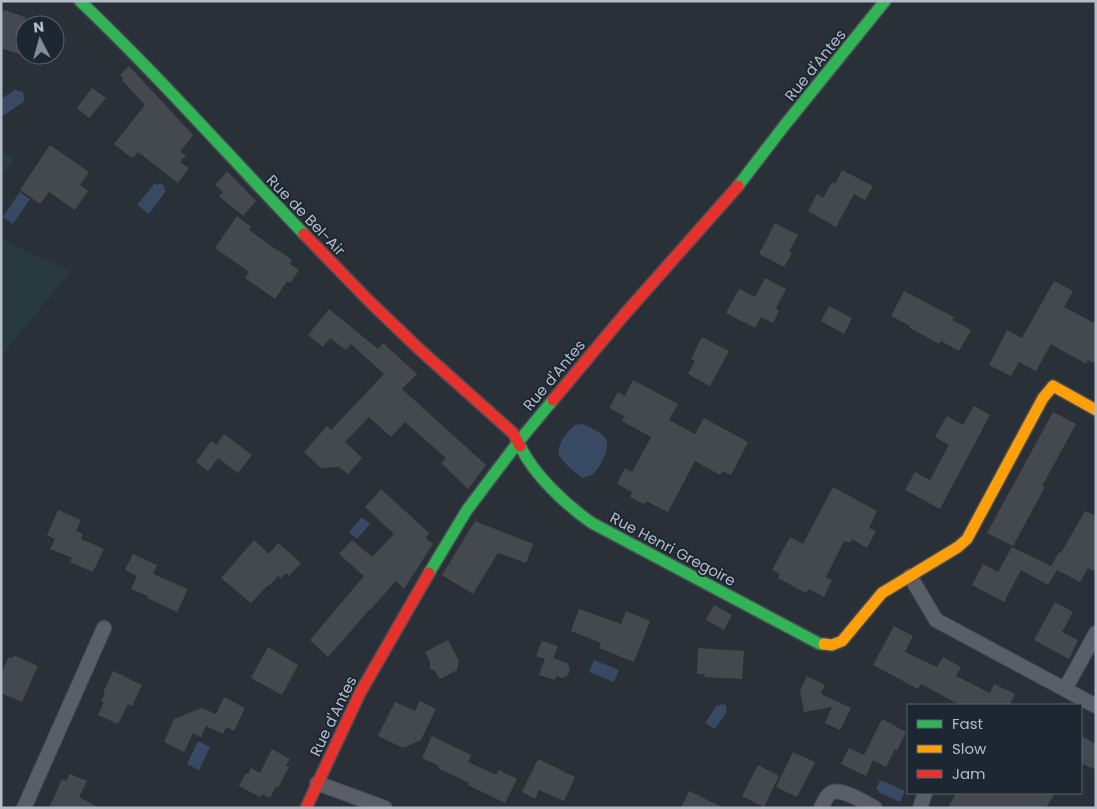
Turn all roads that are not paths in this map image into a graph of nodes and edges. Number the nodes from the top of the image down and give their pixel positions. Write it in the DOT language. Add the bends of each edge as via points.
graph roads {
  1 [pos="80,1"];
  2 [pos="885,1"];
  3 [pos="1096,410"];
  4 [pos="519,441"];
  5 [pos="910,576"];
  6 [pos="104,628"];
  7 [pos="1096,633"];
  8 [pos="1065,689"];
  9 [pos="1096,706"];
  10 [pos="317,784"];
  11 [pos="925,794"];
  12 [pos="24,808"];
  13 [pos="306,808"];
  14 [pos="385,808"];
  15 [pos="821,808"];
  16 [pos="875,808"];
  17 [pos="920,808"];
  1 -- 4 [label="street, Rue de Bel-Air" via="369,301"];
  2 -- 4 [label="street, Rue d'Antes" via="736,188"];
  3 -- 5 [label="street" via="1053,386 1043,398 967,539"];
  4 -- 5 [label="street, Rue Henri Gregoire" via="532,465 569,507 592,523 820,644 832,645 842,641 882,593"];
  4 -- 10 [label="street, Rue d'Antes" via="467,510 412,601 360,692"];
  5 -- 8 [label="street" via="936,620"];
  6 -- 12 [label="street"];
  7 -- 8 [label="street"];
  8 -- 9 [label="street"];
  10 -- 13 [label="street, Rue d'Antes"];
  10 -- 14 [label="street"];
  11 -- 17 [label="street"];
  15 -- 16 [label="street" via="827,796 841,792"];
}
